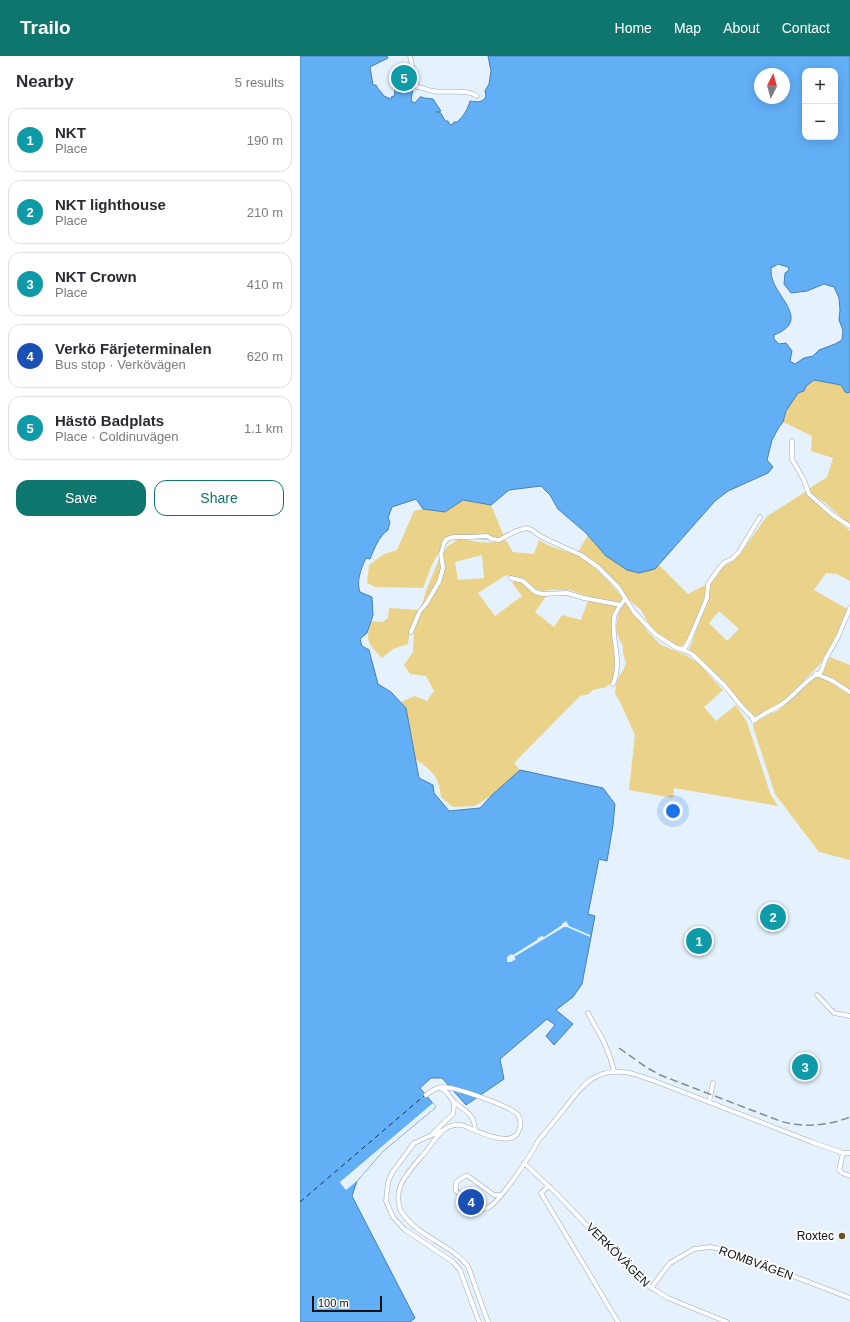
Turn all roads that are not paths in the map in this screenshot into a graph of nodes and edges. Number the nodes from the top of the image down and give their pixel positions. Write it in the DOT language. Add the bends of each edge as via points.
graph roads {
  1 [pos="410,56"];
  2 [pos="477,96"];
  3 [pos="792,441"];
  4 [pos="760,517"];
  5 [pos="850,526"];
  6 [pos="511,578"];
  7 [pos="625,599"];
  8 [pos="621,605"];
  9 [pos="850,608"];
  10 [pos="411,632"];
  11 [pos="684,650"];
  12 [pos="816,674"];
  13 [pos="613,684"];
  14 [pos="850,692"];
  15 [pos="817,995"];
  16 [pos="588,1012"];
  17 [pos="850,1016"];
  18 [pos="614,1071"];
  19 [pos="713,1083"];
  20 [pos="438,1088"];
  21 [pos="426,1095"];
  22 [pos="453,1100"];
  23 [pos="709,1102"];
  24 [pos="443,1130"];
  25 [pos="475,1130"];
  26 [pos="431,1136"];
  27 [pos="843,1153"];
  28 [pos="850,1154"];
  29 [pos="524,1163"];
  30 [pos="850,1176"];
  31 [pos="549,1186"];
  32 [pos="501,1194"];
  33 [pos="651,1288"];
  34 [pos="850,1298"];
  35 [pos="479,1322"];
  36 [pos="488,1322"];
  37 [pos="618,1322"];
  38 [pos="727,1322"];
  1 -- 2 [label="street" via="418,87 434,92 458,92"];
  3 -- 5 [label="street" via="792,459 809,494"];
  4 -- 11 [label="street" via="739,552 720,567 708,584 706,598"];
  6 -- 8 [label="street" via="523,581 535,592 542,594 567,593"];
  7 -- 8 [label="street"];
  7 -- 10 [label="street" via="618,587 598,567 581,555 532,530 523,528 499,540 487,536 454,537 444,543 441,554 443,568 439,582 420,611"];
  7 -- 11 [label="street" via="656,634 675,648"];
  8 -- 13 [label="street" via="614,618 618,664"];
  9 -- 12 [label="street" via="821,672"];
  11 -- 12 [label="street" via="705,665 754,721 782,704"];
  12 -- 14 [label="street"];
  15 -- 17 [label="street" via="834,1013"];
  16 -- 18 [label="street"];
  18 -- 23 [label="street" via="630,1073"];
  18 -- 29 [label="street" via="601,1074 582,1086 538,1141"];
  19 -- 23 [label="street"];
  20 -- 21 [label="street"];
  20 -- 22 [label="street" via="443,1089"];
  20 -- 25 [label="street" via="449,1087 496,1103 518,1115 520,1121 518,1133 514,1138 507,1140"];
  22 -- 25 [label="street" via="470,1115"];
  22 -- 26 [label="street" via="453,1114"];
  23 -- 27 [label="street"];
  24 -- 25 [label="street" via="456,1124"];
  24 -- 26 [label="street"];
  24 -- 36 [label="street" via="403,1180 399,1188 400,1206 403,1214 416,1227 462,1258 468,1266"];
  26 -- 35 [label="street" via="414,1143 392,1173 388,1182 386,1201 393,1218 453,1262 460,1270"];
  27 -- 28 [label="street"];
  27 -- 30 [label="street" via="839,1170"];
  29 -- 31 [label="street, VERKÖVÄGEN"];
  29 -- 32 [label="street"];
  31 -- 33 [label="street, VERKÖVÄGEN" via="637,1277"];
  31 -- 37 [label="street" via="542,1193"];
  32 -- 32 [label="street" via="494,1195 468,1176 456,1182 456,1191 483,1209 490,1207"];
  33 -- 34 [label="street, ROMBVÄGEN" via="670,1263 694,1249 710,1247 758,1262"];
  33 -- 38 [label="street, VERKÖVÄGEN" via="668,1298"];
}
